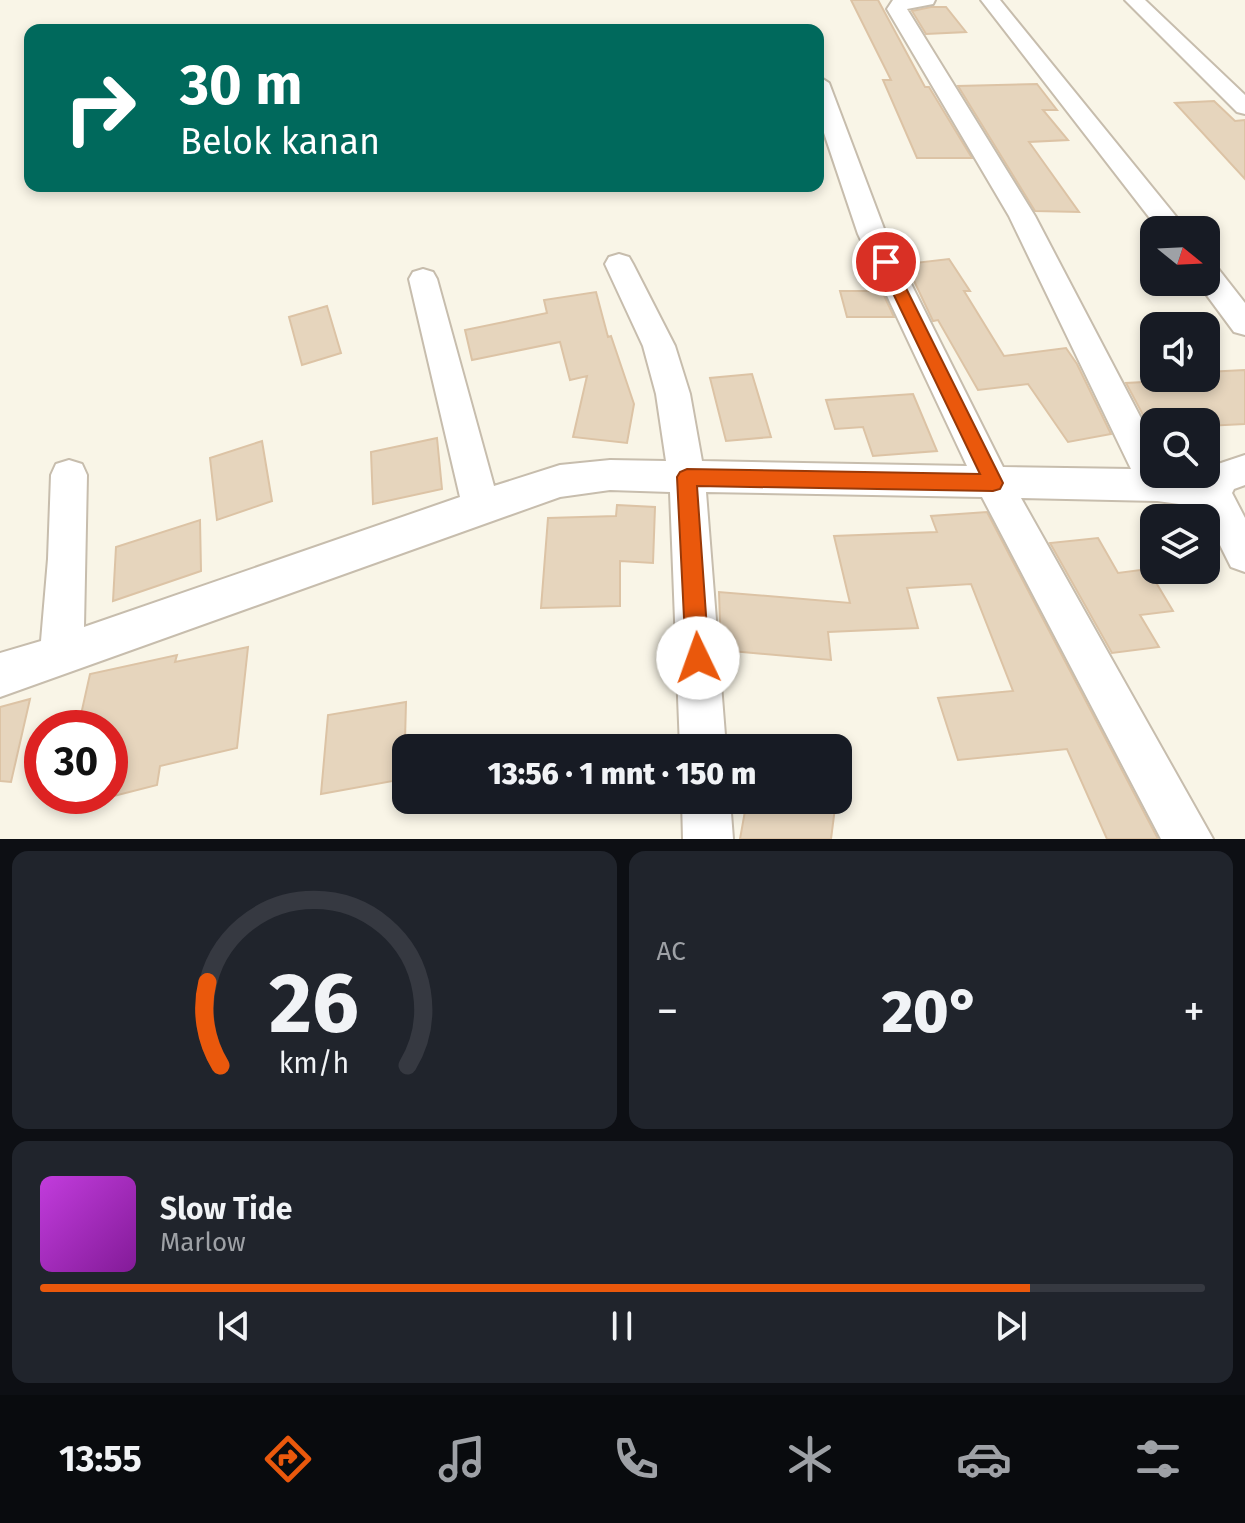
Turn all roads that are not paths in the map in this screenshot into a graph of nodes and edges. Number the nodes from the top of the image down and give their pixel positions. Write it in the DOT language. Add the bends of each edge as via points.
graph roads {
  1 [pos="926,0"];
  2 [pos="990,0"];
  3 [pos="1134,0"];
  4 [pos="824,100"];
  5 [pos="1245,107"];
  6 [pos="1162,216"];
  7 [pos="619,264"];
  8 [pos="423,279"];
  9 [pos="1220,291"];
  10 [pos="1245,324"];
  11 [pos="1140,451"];
  12 [pos="1245,470"];
  13 [pos="69,475"];
  14 [pos="687,477"];
  15 [pos="993,483"];
  16 [pos="1140,485"];
  17 [pos="1178,488"];
  18 [pos="1214,493"];
  19 [pos="481,506"];
  20 [pos="1245,554"];
  21 [pos="61,656"];
  22 [pos="0,675"];
  23 [pos="702,734"];
  24 [pos="707,814"];
  25 [pos="708,839"];
  26 [pos="1188,839"];
  1 -- 11 [label="street" via="900,3 897,9 1022,216"];
  2 -- 6 [label="street"];
  3 -- 5 [label="street"];
  4 -- 15 [label="street" via="872,234"];
  7 -- 14 [label="street" via="659,346"];
  8 -- 19 [label="street"];
  9 -- 10 [label="street"];
  12 -- 18 [label="street" via="1219,479"];
  13 -- 21 [label="street"];
  14 -- 15 [label="street"];
  14 -- 19 [label="street" via="610,475 560,481"];
  14 -- 23 [label="street"];
  15 -- 16 [label="street"];
  15 -- 26 [label="street"];
  17 -- 18 [label="street"];
  18 -- 20 [label="street"];
  19 -- 21 [label="street"];
  21 -- 22 [label="street"];
  24 -- 25 [label="street"];
}
